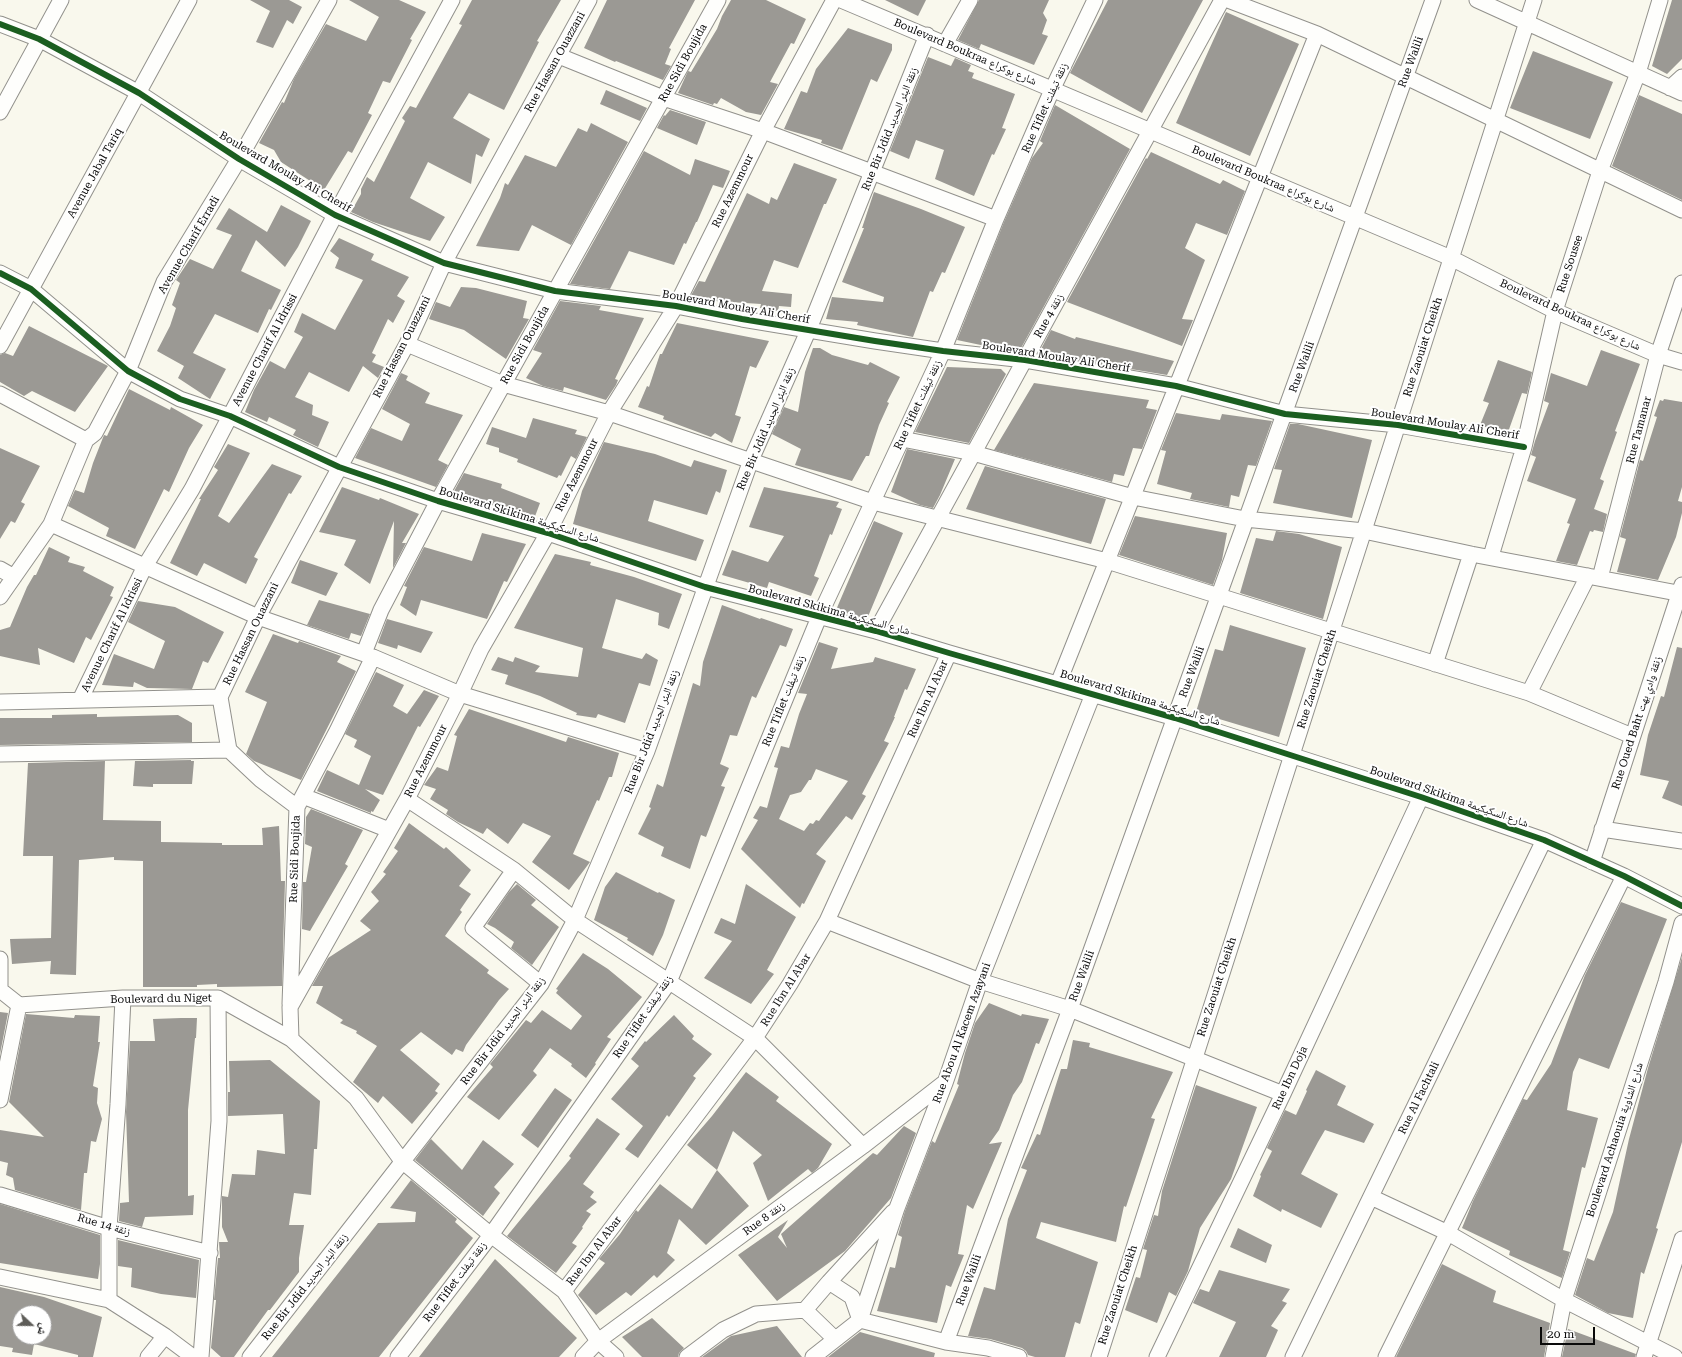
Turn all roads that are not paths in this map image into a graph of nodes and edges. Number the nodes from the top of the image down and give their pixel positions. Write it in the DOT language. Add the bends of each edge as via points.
graph roads {
  1 [pos="61,0"];
  2 [pos="189,0"];
  3 [pos="329,0"];
  4 [pos="452,0"];
  5 [pos="589,0"];
  6 [pos="718,0"];
  7 [pos="834,0"];
  8 [pos="841,0"];
  9 [pos="970,0"];
  10 [pos="1095,0"];
  11 [pos="1222,0"];
  12 [pos="1228,0"];
  13 [pos="1433,0"];
  14 [pos="1477,0"];
  15 [pos="1534,0"];
  16 [pos="1660,0"];
  17 [pos="1527,22"];
  18 [pos="0,24"];
  19 [pos="1317,34"];
  20 [pos="927,35"];
  21 [pos="40,40"];
  22 [pos="945,44"];
  23 [pos="559,56"];
  24 [pos="1638,73"];
  25 [pos="1682,77"];
  26 [pos="1405,78"];
  27 [pos="1052,90"];
  28 [pos="1676,90"];
  29 [pos="139,93"];
  30 [pos="663,98"];
  31 [pos="0,112"];
  32 [pos="1496,120"];
  33 [pos="763,131"];
  34 [pos="1150,132"];
  35 [pos="239,159"];
  36 [pos="1600,171"];
  37 [pos="872,172"];
  38 [pos="1260,178"];
  39 [pos="1682,210"];
  40 [pos="335,215"];
  41 [pos="1356,218"];
  42 [pos="996,219"];
  43 [pos="1451,258"];
  44 [pos="444,263"];
  45 [pos="0,272"];
  46 [pos="1682,283"];
  47 [pos="30,289"];
  48 [pos="555,291"];
  49 [pos="676,306"];
  50 [pos="1555,310"];
  51 [pos="809,330"];
  52 [pos="407,344"];
  53 [pos="0,346"];
  54 [pos="943,351"];
  55 [pos="1658,355"];
  56 [pos="1025,360"];
  57 [pos="1682,362"];
  58 [pos="128,371"];
  59 [pos="503,384"];
  60 [pos="1176,386"];
  61 [pos="0,394"];
  62 [pos="609,413"];
  63 [pos="1285,414"];
  64 [pos="230,416"];
  65 [pos="1398,425"];
  66 [pos="902,439"];
  67 [pos="86,440"];
  68 [pos="1524,447"];
  69 [pos="973,453"];
  70 [pos="751,460"];
  71 [pos="339,467"];
  72 [pos="1133,497"];
  73 [pos="438,501"];
  74 [pos="873,502"];
  75 [pos="936,519"];
  76 [pos="1245,519"];
  77 [pos="51,524"];
  78 [pos="1364,531"];
  79 [pos="548,533"];
  80 [pos="1471,554"];
  81 [pos="1491,556"];
  82 [pos="1107,561"];
  83 [pos="145,566"];
  84 [pos="0,569"];
  85 [pos="14,577"];
  86 [pos="1594,577"];
  87 [pos="705,587"];
  88 [pos="1681,591"];
  89 [pos="1219,596"];
  90 [pos="0,597"];
  91 [pos="258,617"];
  92 [pos="819,617"];
  93 [pos="876,631"];
  94 [pos="1332,631"];
  95 [pos="948,653"];
  96 [pos="368,655"];
  97 [pos="1435,664"];
  98 [pos="1058,684"];
  99 [pos="1529,693"];
  100 [pos="460,694"];
  101 [pos="1093,694"];
  102 [pos="220,697"];
  103 [pos="80,700"];
  104 [pos="0,702"];
  105 [pos="1175,718"];
  106 [pos="1632,736"];
  107 [pos="229,750"];
  108 [pos="647,751"];
  109 [pos="0,754"];
  110 [pos="1292,755"];
  111 [pos="1421,797"];
  112 [pos="407,799"];
  113 [pos="300,802"];
  114 [pos="1602,829"];
  115 [pos="389,830"];
  116 [pos="1544,840"];
  117 [pos="1682,841"];
  118 [pos="1592,862"];
  119 [pos="514,870"];
  120 [pos="1624,876"];
  121 [pos="1682,906"];
  122 [pos="575,920"];
  123 [pos="827,921"];
  124 [pos="1682,923"];
  125 [pos="0,959"];
  126 [pos="980,981"];
  127 [pos="669,982"];
  128 [pos="541,984"];
  129 [pos="0,990"];
  130 [pos="123,998"];
  131 [pos="218,998"];
  132 [pos="19,1005"];
  133 [pos="290,1007"];
  134 [pos="1070,1009"];
  135 [pos="755,1038"];
  136 [pos="291,1039"];
  137 [pos="1194,1058"];
  138 [pos="945,1083"];
  139 [pos="1283,1094"];
  140 [pos="0,1100"];
  141 [pos="863,1146"];
  142 [pos="402,1161"];
  143 [pos="0,1195"];
  144 [pos="1371,1197"];
  145 [pos="897,1208"];
  146 [pos="109,1228"];
  147 [pos="1448,1233"];
  148 [pos="491,1235"];
  149 [pos="1681,1248"];
  150 [pos="210,1253"];
  151 [pos="0,1276"];
  152 [pos="828,1282"];
  153 [pos="564,1291"];
  154 [pos="109,1300"];
  155 [pos="1564,1300"];
  156 [pos="805,1310"];
  157 [pos="860,1320"];
  158 [pos="165,1336"];
  159 [pos="835,1339"];
  160 [pos="598,1340"];
  161 [pos="946,1342"];
  162 [pos="1646,1350"];
  163 [pos="983,1353"];
  164 [pos="148,1357"];
  165 [pos="193,1357"];
  166 [pos="201,1357"];
  167 [pos="250,1357"];
  168 [pos="398,1357"];
  169 [pos="583,1357"];
  170 [pos="616,1357"];
  171 [pos="687,1357"];
  172 [pos="813,1357"];
  173 [pos="1019,1357"];
  174 [pos="1098,1357"];
  175 [pos="1157,1357"];
  176 [pos="1293,1357"];
  177 [pos="1386,1357"];
  178 [pos="1553,1357"];
  179 [pos="1675,1357"];
  1 -- 21 [label="street"];
  2 -- 29 [label="street, Avenue Jabal Tariq"];
  3 -- 35 [label="street, Avenue Charif Erradi"];
  4 -- 40 [label="street, Avenue Charif Al Idrissi"];
  5 -- 23 [label="street, Rue Hassan Ouazzani"];
  6 -- 30 [label="street, Rue Sidi Boujida"];
  7 -- 33 [label="street, Rue Azemmour"];
  8 -- 20 [label="street, Boulevard Boukraa شارع بوكراع"];
  9 -- 22 [label="street"];
  10 -- 27 [label="street, Rue Tiflet زنقة تيفلت"];
  11 -- 34 [label="street, Rue 4 زنقة"];
  12 -- 19 [label="street"];
  13 -- 26 [label="street, Rue Walili"];
  14 -- 17 [label="street"];
  15 -- 17 [label="street, Rue Zaouiat Cheikh"];
  16 -- 24 [label="street, Rue Sousse"];
  17 -- 24 [label="street"];
  17 -- 32 [label="street, Rue Zaouiat Cheikh"];
  18 -- 21 [label="street, Boulevard Moulay Ali Cherif"];
  19 -- 26 [label="street"];
  19 -- 38 [label="street"];
  20 -- 22 [label="street, Boulevard Boukraa شارع بوكراع"];
  20 -- 37 [label="street, Rue Bir Jdid زنقة البئر الجديد"];
  21 -- 29 [label="street, Boulevard Moulay Ali Cherif"];
  21 -- 31 [label="street"];
  22 -- 27 [label="street, Boulevard Boukraa شارع بوكراع"];
  23 -- 30 [label="street"];
  23 -- 44 [label="street, Rue Hassan Ouazzani"];
  24 -- 28 [label="street"];
  24 -- 36 [label="street, Rue Sousse"];
  25 -- 28 [label="street"];
  26 -- 32 [label="street"];
  26 -- 41 [label="street, Rue Walili"];
  27 -- 34 [label="street, Boulevard Boukraa شارع بوكراع"];
  27 -- 42 [label="street, Rue Tiflet زنقة تيفلت"];
  29 -- 35 [label="street, Boulevard Moulay Ali Cherif"];
  29 -- 47 [label="street, Avenue Jabal Tariq"];
  30 -- 33 [label="street"];
  30 -- 48 [label="street, Rue Sidi Boujida"];
  32 -- 36 [label="street"];
  32 -- 43 [label="street, Rue Zaouiat Cheikh"];
  33 -- 37 [label="street"];
  33 -- 49 [label="street, Rue Azemmour"];
  34 -- 38 [label="street, Boulevard Boukraa شارع بوكراع"];
  34 -- 56 [label="street, Rue 4 زنقة"];
  35 -- 40 [label="street, Boulevard Moulay Ali Cherif"];
  35 -- 58 [label="street, Avenue Charif Erradi" via="164,282"];
  36 -- 39 [label="street"];
  36 -- 50 [label="street, Rue Sousse"];
  37 -- 42 [label="street"];
  37 -- 51 [label="street, Rue Bir Jdid زنقة البئر الجديد"];
  38 -- 41 [label="street, Boulevard Boukraa شارع بوكراع"];
  38 -- 60 [label="street"];
  40 -- 44 [label="street, Boulevard Moulay Ali Cherif"];
  40 -- 64 [label="street, Avenue Charif Al Idrissi"];
  41 -- 43 [label="street, Boulevard Boukraa شارع بوكراع"];
  41 -- 63 [label="street, Rue Walili"];
  42 -- 54 [label="street, Rue Tiflet زنقة تيفلت"];
  43 -- 50 [label="street, Boulevard Boukraa شارع بوكراع"];
  43 -- 65 [label="street, Rue Zaouiat Cheikh"];
  44 -- 48 [label="street, Boulevard Moulay Ali Cherif"];
  44 -- 52 [label="street, Rue Hassan Ouazzani"];
  45 -- 47 [label="street, Boulevard Skikima شارع السكيكيمة"];
  46 -- 55 [label="street, Rue Tamanar"];
  47 -- 53 [label="street, Avenue Jabal Tariq"];
  47 -- 58 [label="street, Boulevard Skikima شارع السكيكيمة"];
  48 -- 49 [label="street, Boulevard Moulay Ali Cherif"];
  48 -- 59 [label="street, Rue Sidi Boujida"];
  49 -- 51 [label="street, Boulevard Moulay Ali Cherif"];
  49 -- 62 [label="street, Rue Azemmour"];
  50 -- 55 [label="street, Boulevard Boukraa شارع بوكراع"];
  50 -- 68 [label="street, Rue Sousse"];
  51 -- 54 [label="street, Boulevard Moulay Ali Cherif"];
  51 -- 70 [label="street, Rue Bir Jdid زنقة البئر الجديد"];
  52 -- 59 [label="street"];
  52 -- 71 [label="street, Rue Hassan Ouazzani"];
  54 -- 56 [label="street, Boulevard Moulay Ali Cherif"];
  54 -- 66 [label="street, Rue Tiflet زنقة تيفلت"];
  55 -- 57 [label="street, Boulevard Boukraa شارع بوكراع"];
  55 -- 86 [label="street, Rue Tamanar"];
  56 -- 60 [label="street, Boulevard Moulay Ali Cherif"];
  56 -- 69 [label="street, Rue 4 زنقة"];
  58 -- 64 [label="street, Boulevard Skikima شارع السكيكيمة" via="180,399"];
  58 -- 67 [label="street, Avenue Charif Erradi" via="95,433"];
  59 -- 62 [label="street"];
  59 -- 73 [label="street, Rue Sidi Boujida"];
  60 -- 63 [label="street, Boulevard Moulay Ali Cherif"];
  60 -- 72 [label="street"];
  61 -- 67 [label="street"];
  62 -- 70 [label="street"];
  62 -- 79 [label="street, Rue Azemmour"];
  63 -- 65 [label="street, Boulevard Moulay Ali Cherif"];
  63 -- 76 [label="street, Rue Walili"];
  64 -- 71 [label="street, Boulevard Skikima شارع السكيكيمة"];
  64 -- 83 [label="street, Avenue Charif Al Idrissi" via="192,489"];
  65 -- 68 [label="street, Boulevard Moulay Ali Cherif"];
  65 -- 78 [label="street, Rue Zaouiat Cheikh"];
  66 -- 69 [label="street"];
  66 -- 74 [label="street, Rue Tiflet زنقة تيفلت"];
  67 -- 77 [label="street, Avenue Charif Erradi"];
  68 -- 81 [label="street, Rue Sousse"];
  69 -- 72 [label="street"];
  69 -- 75 [label="street, Rue 4 زنقة"];
  70 -- 74 [label="street"];
  70 -- 87 [label="street, Rue Bir Jdid زنقة البئر الجديد"];
  71 -- 73 [label="street, Boulevard Skikima شارع السكيكيمة"];
  71 -- 91 [label="street, Rue Hassan Ouazzani"];
  72 -- 76 [label="street"];
  72 -- 82 [label="street"];
  73 -- 79 [label="street, Boulevard Skikima شارع السكيكيمة"];
  73 -- 96 [label="street, Rue Sidi Boujida" via="381,610"];
  74 -- 75 [label="street"];
  74 -- 92 [label="street, Rue Tiflet زنقة تيفلت"];
  75 -- 82 [label="street"];
  75 -- 93 [label="street, Rue 4 زنقة"];
  76 -- 78 [label="street"];
  76 -- 89 [label="street, Rue Walili"];
  77 -- 83 [label="street"];
  77 -- 85 [label="street, Avenue Charif Erradi"];
  78 -- 80 [label="street"];
  78 -- 94 [label="street, Rue Zaouiat Cheikh"];
  79 -- 87 [label="street, Boulevard Skikima شارع السكيكيمة"];
  79 -- 100 [label="street, Rue Azemmour" via="481,649"];
  80 -- 81 [label="street"];
  80 -- 97 [label="street"];
  81 -- 86 [label="street"];
  82 -- 89 [label="street"];
  82 -- 98 [label="street"];
  83 -- 91 [label="street"];
  83 -- 103 [label="street, Avenue Charif Al Idrissi"];
  84 -- 85 [label="street"];
  85 -- 90 [label="street, Avenue Charif Erradi"];
  86 -- 88 [label="street"];
  86 -- 99 [label="street, Rue Tamanar"];
  87 -- 92 [label="street, Boulevard Skikima شارع السكيكيمة"];
  87 -- 108 [label="street, Rue Bir Jdid زنقة البئر الجديد"];
  88 -- 106 [label="street, Rue Oued Baht زنقة وادي بهت"];
  89 -- 94 [label="street"];
  89 -- 105 [label="street, Rue Walili"];
  91 -- 96 [label="street"];
  91 -- 102 [label="street, Rue Hassan Ouazzani"];
  92 -- 93 [label="street, Boulevard Skikima شارع السكيكيمة"];
  92 -- 127 [label="street, Rue Tiflet زنقة تيفلت"];
  93 -- 95 [label="street, Boulevard Skikima شارع السكيكيمة"];
  94 -- 97 [label="street"];
  94 -- 110 [label="street, Rue Zaouiat Cheikh"];
  95 -- 98 [label="street, Boulevard Skikima شارع السكيكيمة"];
  95 -- 123 [label="street, Rue Ibn Al Abar"];
  96 -- 100 [label="street"];
  96 -- 113 [label="street, Rue Sidi Boujida" via="338,731"];
  97 -- 99 [label="street"];
  98 -- 101 [label="street, Boulevard Skikima شارع السكيكيمة"];
  99 -- 106 [label="street"];
  100 -- 108 [label="street"];
  100 -- 112 [label="street, Rue Azemmour"];
  101 -- 105 [label="street, Boulevard Skikima شارع السكيكيمة"];
  101 -- 126 [label="street, Rue Abou Al Kacem Azayani"];
  102 -- 103 [label="street"];
  102 -- 107 [label="street"];
  103 -- 104 [label="street"];
  105 -- 110 [label="street, Boulevard Skikima شارع السكيكيمة"];
  105 -- 134 [label="street, Rue Walili"];
  106 -- 114 [label="street, Rue Oued Baht زنقة وادي بهت"];
  107 -- 109 [label="street"];
  107 -- 113 [label="street" via="261,780"];
  108 -- 122 [label="street, Rue Bir Jdid زنقة البئر الجديد"];
  110 -- 111 [label="street, Boulevard Skikima شارع السكيكيمة"];
  110 -- 137 [label="street, Rue Zaouiat Cheikh"];
  111 -- 116 [label="street, Boulevard Skikima شارع السكيكيمة"];
  111 -- 139 [label="street, Rue Ibn Doja"];
  112 -- 115 [label="street, Rue Azemmour"];
  112 -- 119 [label="street"];
  113 -- 115 [label="street"];
  113 -- 133 [label="street, Rue Sidi Boujida"];
  114 -- 117 [label="street"];
  114 -- 118 [label="street, Rue Oued Baht زنقة وادي بهت"];
  115 -- 133 [label="street, Rue Azemmour"];
  116 -- 118 [label="street, Boulevard Skikima شارع السكيكيمة"];
  116 -- 144 [label="street, Rue Al Fachtali"];
  118 -- 120 [label="street, Boulevard Skikima شارع السكيكيمة"];
  119 -- 122 [label="street"];
  119 -- 128 [label="street" via="473,928"];
  120 -- 121 [label="street, Boulevard Skikima شارع السكيكيمة"];
  120 -- 147 [label="street"];
  122 -- 127 [label="street"];
  122 -- 128 [label="street, Rue Bir Jdid زنقة البئر الجديد"];
  123 -- 126 [label="street"];
  123 -- 135 [label="street, Rue Ibn Al Abar"];
  124 -- 155 [label="street, Boulevard Achaouia شارع الشاوية" via="1666,982"];
  125 -- 129 [label="street"];
  126 -- 134 [label="street"];
  126 -- 138 [label="street, Rue Abou Al Kacem Azayani"];
  127 -- 135 [label="street"];
  127 -- 148 [label="street, Rue Tiflet زنقة تيفلت"];
  128 -- 142 [label="street, Rue Bir Jdid زنقة البئر الجديد"];
  129 -- 132 [label="street"];
  130 -- 131 [label="street, Boulevard du Niget"];
  130 -- 132 [label="street, Boulevard du Niget"];
  130 -- 146 [label="street"];
  131 -- 136 [label="street, Boulevard du Niget"];
  131 -- 150 [label="street" via="219,1121"];
  132 -- 140 [label="street"];
  133 -- 136 [label="street"];
  134 -- 137 [label="street"];
  134 -- 161 [label="street, Rue Walili"];
  135 -- 141 [label="street"];
  135 -- 153 [label="street, Rue Ibn Al Abar"];
  136 -- 142 [label="street, Boulevard du Niget" via="356,1098"];
  137 -- 139 [label="street"];
  137 -- 174 [label="street, Rue Zaouiat Cheikh"];
  138 -- 141 [label="street, Rue 8 زنقة"];
  138 -- 145 [label="street, Rue Abou Al Kacem Azayani"];
  139 -- 175 [label="street, Rue Ibn Doja"];
  141 -- 160 [label="street, Rue 8 زنقة"];
  142 -- 148 [label="street, Boulevard du Niget"];
  142 -- 167 [label="street, Rue Bir Jdid زنقة البئر الجديد"];
  143 -- 146 [label="street, Rue 14 زنقة"];
  144 -- 147 [label="street"];
  144 -- 176 [label="street, Rue Al Fachtali"];
  145 -- 152 [label="street"];
  145 -- 157 [label="street, Rue Abou Al Kacem Azayani"];
  146 -- 150 [label="street, Rue 14 زنقة"];
  146 -- 154 [label="street"];
  147 -- 155 [label="street"];
  147 -- 177 [label="street"];
  148 -- 153 [label="street, Boulevard du Niget"];
  148 -- 168 [label="street, Rue Tiflet زنقة تيفلت"];
  149 -- 162 [label="street"];
  150 -- 166 [label="street"];
  151 -- 154 [label="street"];
  152 -- 156 [label="street"];
  152 -- 157 [label="street" via="852,1297"];
  153 -- 160 [label="street, Boulevard du Niget"];
  154 -- 158 [label="street"];
  155 -- 162 [label="street"];
  155 -- 178 [label="street, Boulevard Achaouia شارع الشاوية"];
  156 -- 159 [label="street"];
  156 -- 171 [label="street" via="756,1314 723,1330"];
  157 -- 159 [label="street"];
  157 -- 161 [label="street"];
  158 -- 164 [label="street"];
  158 -- 165 [label="street"];
  159 -- 172 [label="street"];
  160 -- 169 [label="street, Rue 8 زنقة"];
  160 -- 170 [label="street, Boulevard du Niget"];
  161 -- 163 [label="street"];
  162 -- 179 [label="street"];
  163 -- 173 [label="street"];
}
